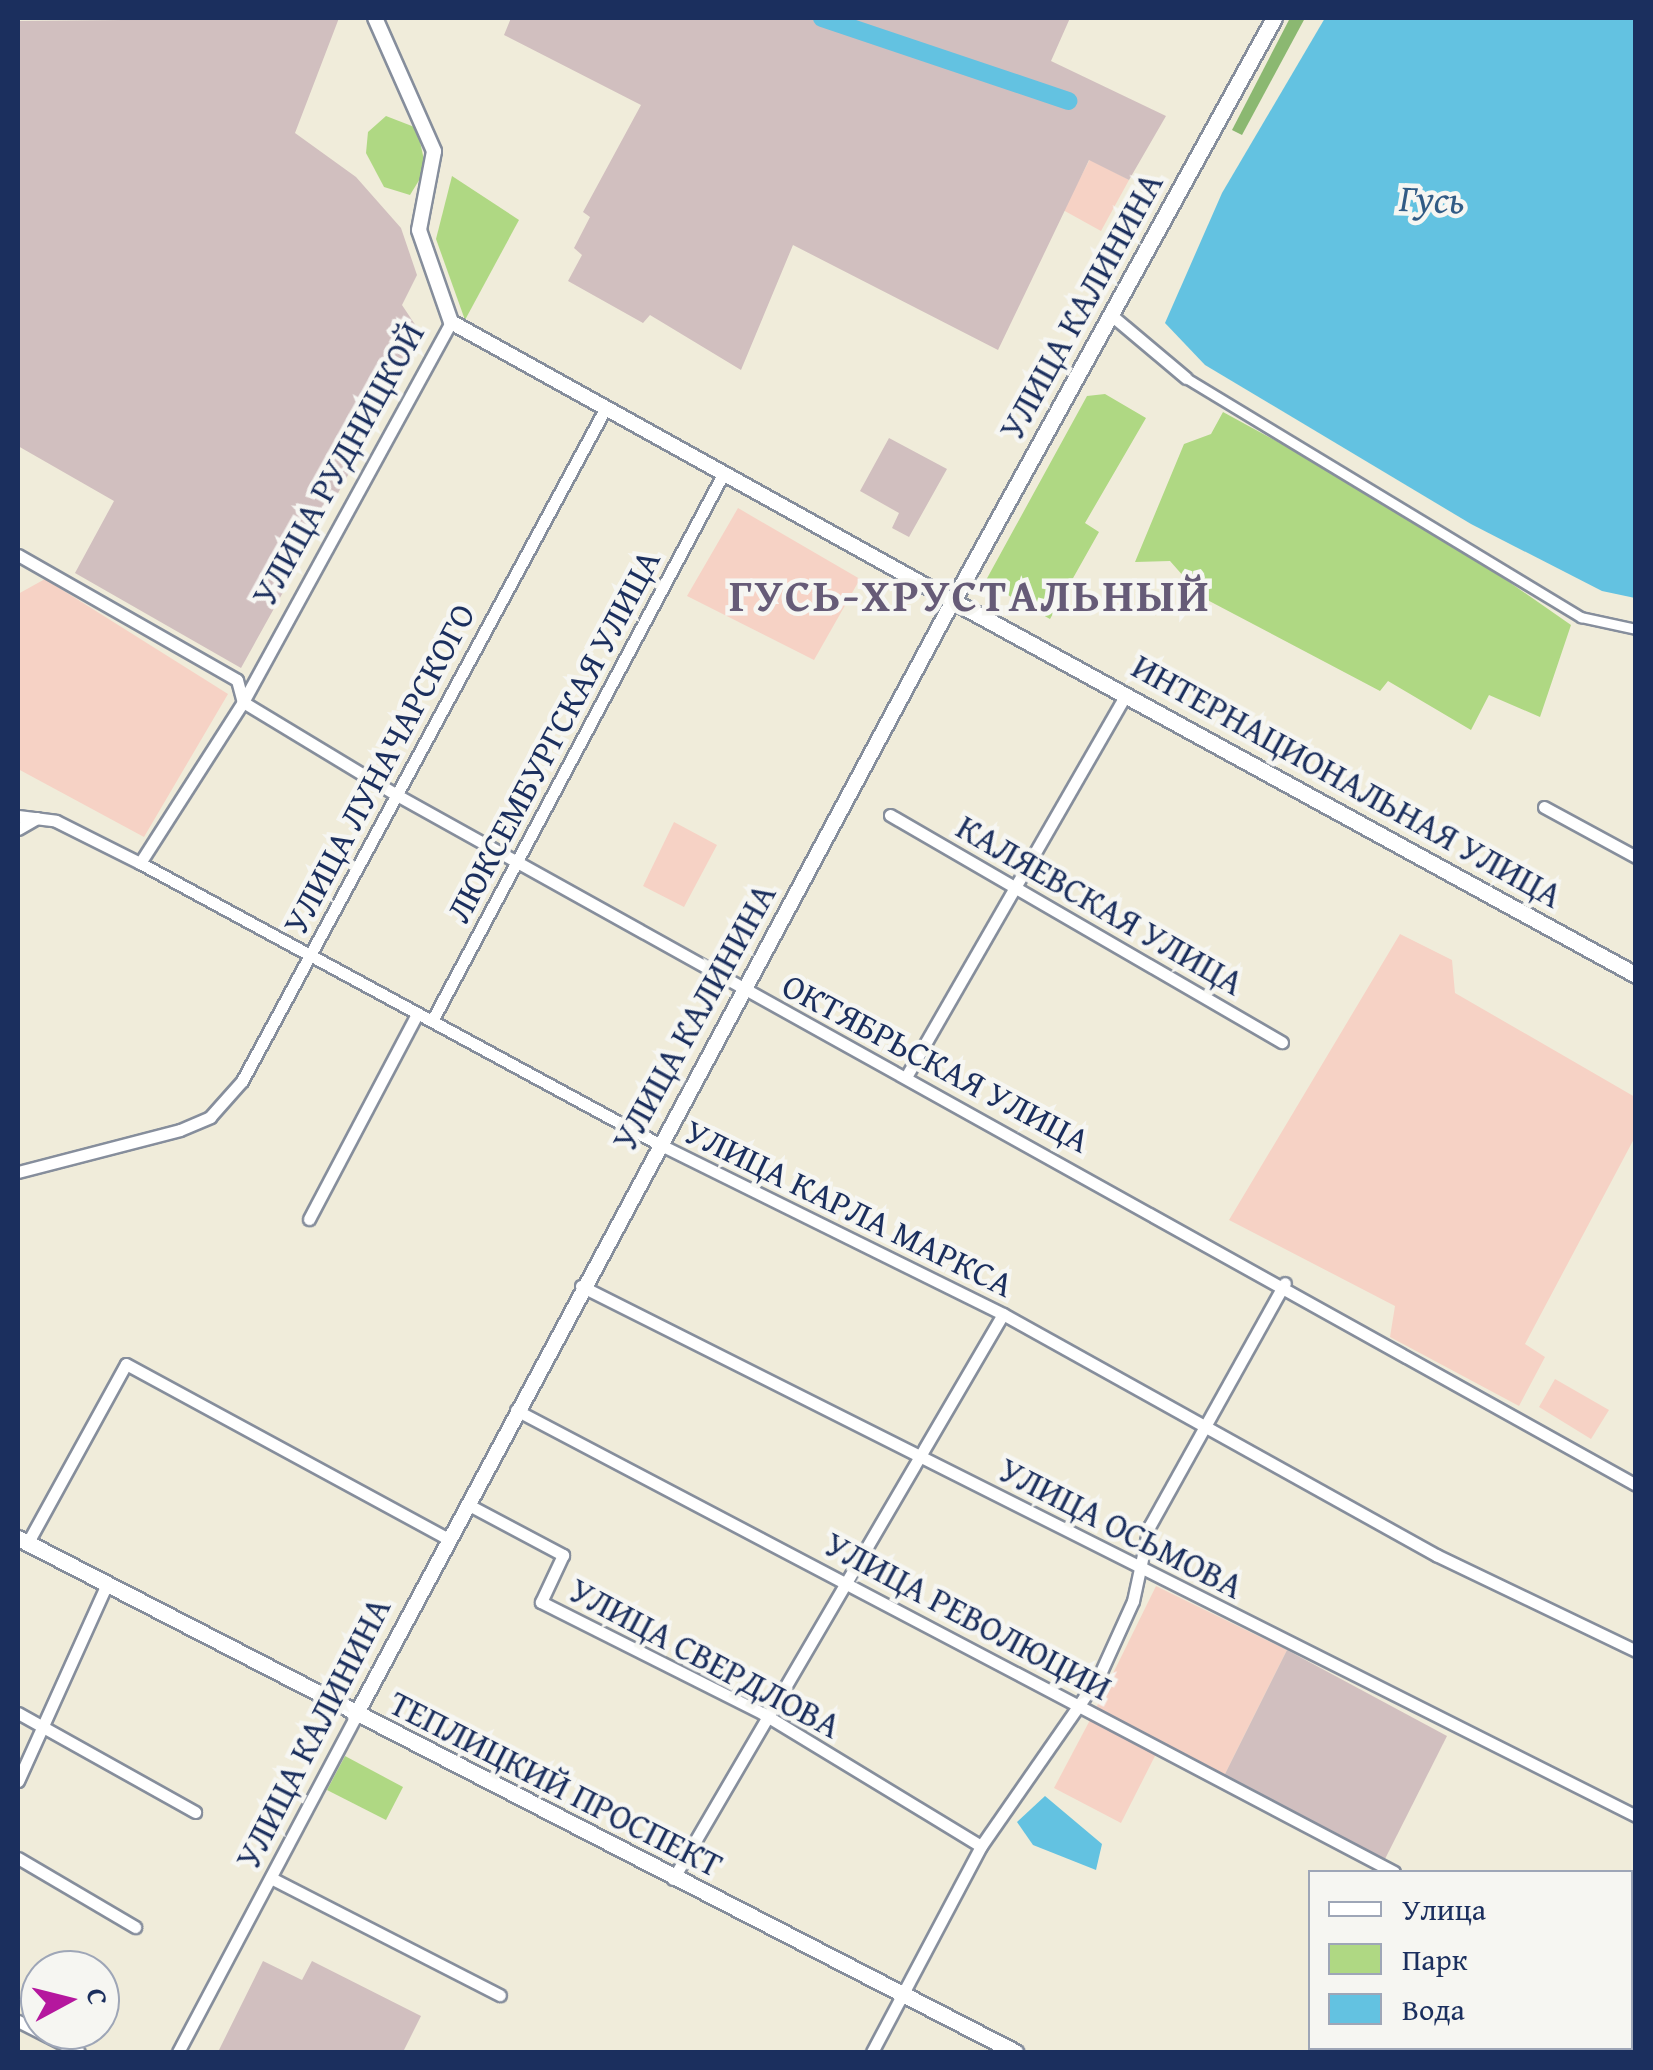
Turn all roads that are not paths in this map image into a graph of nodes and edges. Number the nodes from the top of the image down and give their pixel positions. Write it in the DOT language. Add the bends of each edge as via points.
graph roads {
  1 [pos="375,18"];
  2 [pos="1274,18"];
  3 [pos="1110,314"];
  4 [pos="452,322"];
  5 [pos="1186,378"];
  6 [pos="604,411"];
  7 [pos="721,478"];
  8 [pos="18,555"];
  9 [pos="953,600"];
  10 [pos="1636,629"];
  11 [pos="1126,694"];
  12 [pos="243,702"];
  13 [pos="395,794"];
  14 [pos="1544,807"];
  15 [pos="890,815"];
  16 [pos="18,816"];
  17 [pos="36,818"];
  18 [pos="18,829"];
  19 [pos="1636,857"];
  20 [pos="516,862"];
  21 [pos="140,863"];
  22 [pos="1018,888"];
  23 [pos="311,956"];
  24 [pos="1636,975"];
  25 [pos="744,990"];
  26 [pos="417,1014"];
  27 [pos="434,1020"];
  28 [pos="1282,1042"];
  29 [pos="906,1077"];
  30 [pos="657,1143"];
  31 [pos="18,1172"];
  32 [pos="308,1219"];
  33 [pos="1285,1283"];
  34 [pos="581,1286"];
  35 [pos="1002,1314"];
  36 [pos="516,1410"];
  37 [pos="1204,1428"];
  38 [pos="922,1454"];
  39 [pos="1636,1485"];
  40 [pos="467,1504"];
  41 [pos="448,1539"];
  42 [pos="22,1541"];
  43 [pos="1141,1572"];
  44 [pos="848,1583"];
  45 [pos="106,1586"];
  46 [pos="1636,1651"];
  47 [pos="1082,1708"];
  48 [pos="18,1713"];
  49 [pos="762,1713"];
  50 [pos="355,1717"];
  51 [pos="42,1727"];
  52 [pos="18,1781"];
  53 [pos="196,1812"];
  54 [pos="1636,1816"];
  55 [pos="981,1846"];
  56 [pos="18,1858"];
  57 [pos="1390,1870"];
  58 [pos="271,1878"];
  59 [pos="673,1879"];
  60 [pos="135,1927"];
  61 [pos="500,1995"];
  62 [pos="904,1996"];
  63 [pos="18,2021"];
  64 [pos="79,2052"];
  65 [pos="178,2052"];
  66 [pos="872,2052"];
  67 [pos="1015,2052"];
  1 -- 4 [label="street, УЛИЦА РУДНИЦКОЙ" via="434,151 419,230"];
  2 -- 3 [label="main road, УЛИЦА КАЛИНИНА"];
  3 -- 5 [label="street"];
  3 -- 9 [label="main road, УЛИЦА КАЛИНИНА"];
  4 -- 6 [label="street, ИНТЕРНАЦИОНАЛЬНАЯ УЛИЦА"];
  4 -- 12 [label="street, УЛИЦА РУДНИЦКОЙ"];
  5 -- 10 [label="street" via="1580,617"];
  6 -- 7 [label="street, ИНТЕРНАЦИОНАЛЬНАЯ УЛИЦА"];
  6 -- 13 [label="street, УЛИЦА ЛУНАЧАРСКОГО"];
  7 -- 9 [label="street, ИНТЕРНАЦИОНАЛЬНАЯ УЛИЦА"];
  7 -- 20 [label="street, ЛЮКСЕМБУРГСКАЯ УЛИЦА"];
  8 -- 12 [label="street, ОКТЯБРЬСКАЯ УЛИЦА" via="237,680"];
  9 -- 11 [label="main road, ИНТЕРНАЦИОНАЛЬНАЯ УЛИЦА"];
  9 -- 25 [label="street, УЛИЦА КАЛИНИНА"];
  11 -- 22 [label="street"];
  11 -- 24 [label="main road, ИНТЕРНАЦИОНАЛЬНАЯ УЛИЦА"];
  12 -- 13 [label="street, ОКТЯБРЬСКАЯ УЛИЦА"];
  12 -- 21 [label="street, УЛИЦА РУДНИЦКОЙ"];
  13 -- 20 [label="street, ОКТЯБРЬСКАЯ УЛИЦА"];
  13 -- 23 [label="street, УЛИЦА ЛУНАЧАРСКОГО"];
  14 -- 19 [label="street"];
  15 -- 22 [label="street, КАЛЯЕВСКАЯ УЛИЦА"];
  16 -- 17 [label="street, УЛИЦА КАРЛА МАРКСА"];
  17 -- 18 [label="street"];
  17 -- 21 [label="street, УЛИЦА КАРЛА МАРКСА"];
  20 -- 25 [label="street, ОКТЯБРЬСКАЯ УЛИЦА"];
  20 -- 27 [label="street, ЛЮКСЕМБУРГСКАЯ УЛИЦА"];
  21 -- 23 [label="street, УЛИЦА КАРЛА МАРКСА"];
  22 -- 28 [label="street, КАЛЯЕВСКАЯ УЛИЦА"];
  22 -- 29 [label="street"];
  23 -- 26 [label="street, УЛИЦА КАРЛА МАРКСА"];
  23 -- 31 [label="street, УЛИЦА ЛУНАЧАРСКОГО" via="242,1081 210,1117"];
  25 -- 29 [label="street, ОКТЯБРЬСКАЯ УЛИЦА"];
  25 -- 30 [label="street, УЛИЦА КАЛИНИНА"];
  26 -- 27 [label="street, УЛИЦА КАРЛА МАРКСА"];
  26 -- 32 [label="street"];
  27 -- 30 [label="street, УЛИЦА КАРЛА МАРКСА"];
  29 -- 33 [label="street, ОКТЯБРЬСКАЯ УЛИЦА"];
  30 -- 34 [label="street, УЛИЦА КАЛИНИНА"];
  30 -- 35 [label="street, УЛИЦА КАРЛА МАРКСА"];
  33 -- 37 [label="street"];
  33 -- 39 [label="street, ОКТЯБРЬСКАЯ УЛИЦА"];
  34 -- 36 [label="street, УЛИЦА КАЛИНИНА"];
  34 -- 38 [label="street, УЛИЦА ОСЬМОВА"];
  35 -- 37 [label="street, УЛИЦА КАРЛА МАРКСА"];
  35 -- 38 [label="street"];
  36 -- 40 [label="street, УЛИЦА КАЛИНИНА"];
  36 -- 44 [label="street, УЛИЦА РЕВОЛЮЦИИ"];
  37 -- 43 [label="street" via="1150,1527"];
  37 -- 46 [label="street, УЛИЦА КАРЛА МАРКСА"];
  38 -- 43 [label="street, УЛИЦА ОСЬМОВА"];
  38 -- 44 [label="street"];
  40 -- 41 [label="street, УЛИЦА КАЛИНИНА"];
  40 -- 49 [label="street, УЛИЦА СВЕРДЛОВА" via="562,1555 541,1602"];
  41 -- 42 [label="street" via="126,1364"];
  41 -- 50 [label="street, УЛИЦА КАЛИНИНА"];
  42 -- 45 [label="main road, ТЕПЛИЦКИЙ ПРОСПЕКТ"];
  43 -- 47 [label="street"];
  43 -- 54 [label="street, УЛИЦА ОСЬМОВА"];
  44 -- 47 [label="street, УЛИЦА РЕВОЛЮЦИИ"];
  44 -- 49 [label="street"];
  45 -- 50 [label="main road, ТЕПЛИЦКИЙ ПРОСПЕКТ"];
  45 -- 51 [label="street"];
  47 -- 55 [label="street"];
  47 -- 57 [label="street, УЛИЦА РЕВОЛЮЦИИ"];
  48 -- 51 [label="street"];
  49 -- 55 [label="street, УЛИЦА СВЕРДЛОВА"];
  49 -- 59 [label="street"];
  50 -- 58 [label="street, УЛИЦА КАЛИНИНА"];
  50 -- 59 [label="main road, ТЕПЛИЦКИЙ ПРОСПЕКТ"];
  51 -- 52 [label="street"];
  51 -- 53 [label="street"];
  55 -- 62 [label="street"];
  56 -- 60 [label="street"];
  58 -- 61 [label="street"];
  58 -- 65 [label="street, УЛИЦА КАЛИНИНА"];
  59 -- 62 [label="main road, ТЕПЛИЦКИЙ ПРОСПЕКТ"];
  62 -- 66 [label="street"];
  62 -- 67 [label="main road, ТЕПЛИЦКИЙ ПРОСПЕКТ"];
  63 -- 64 [label="street"];
}
